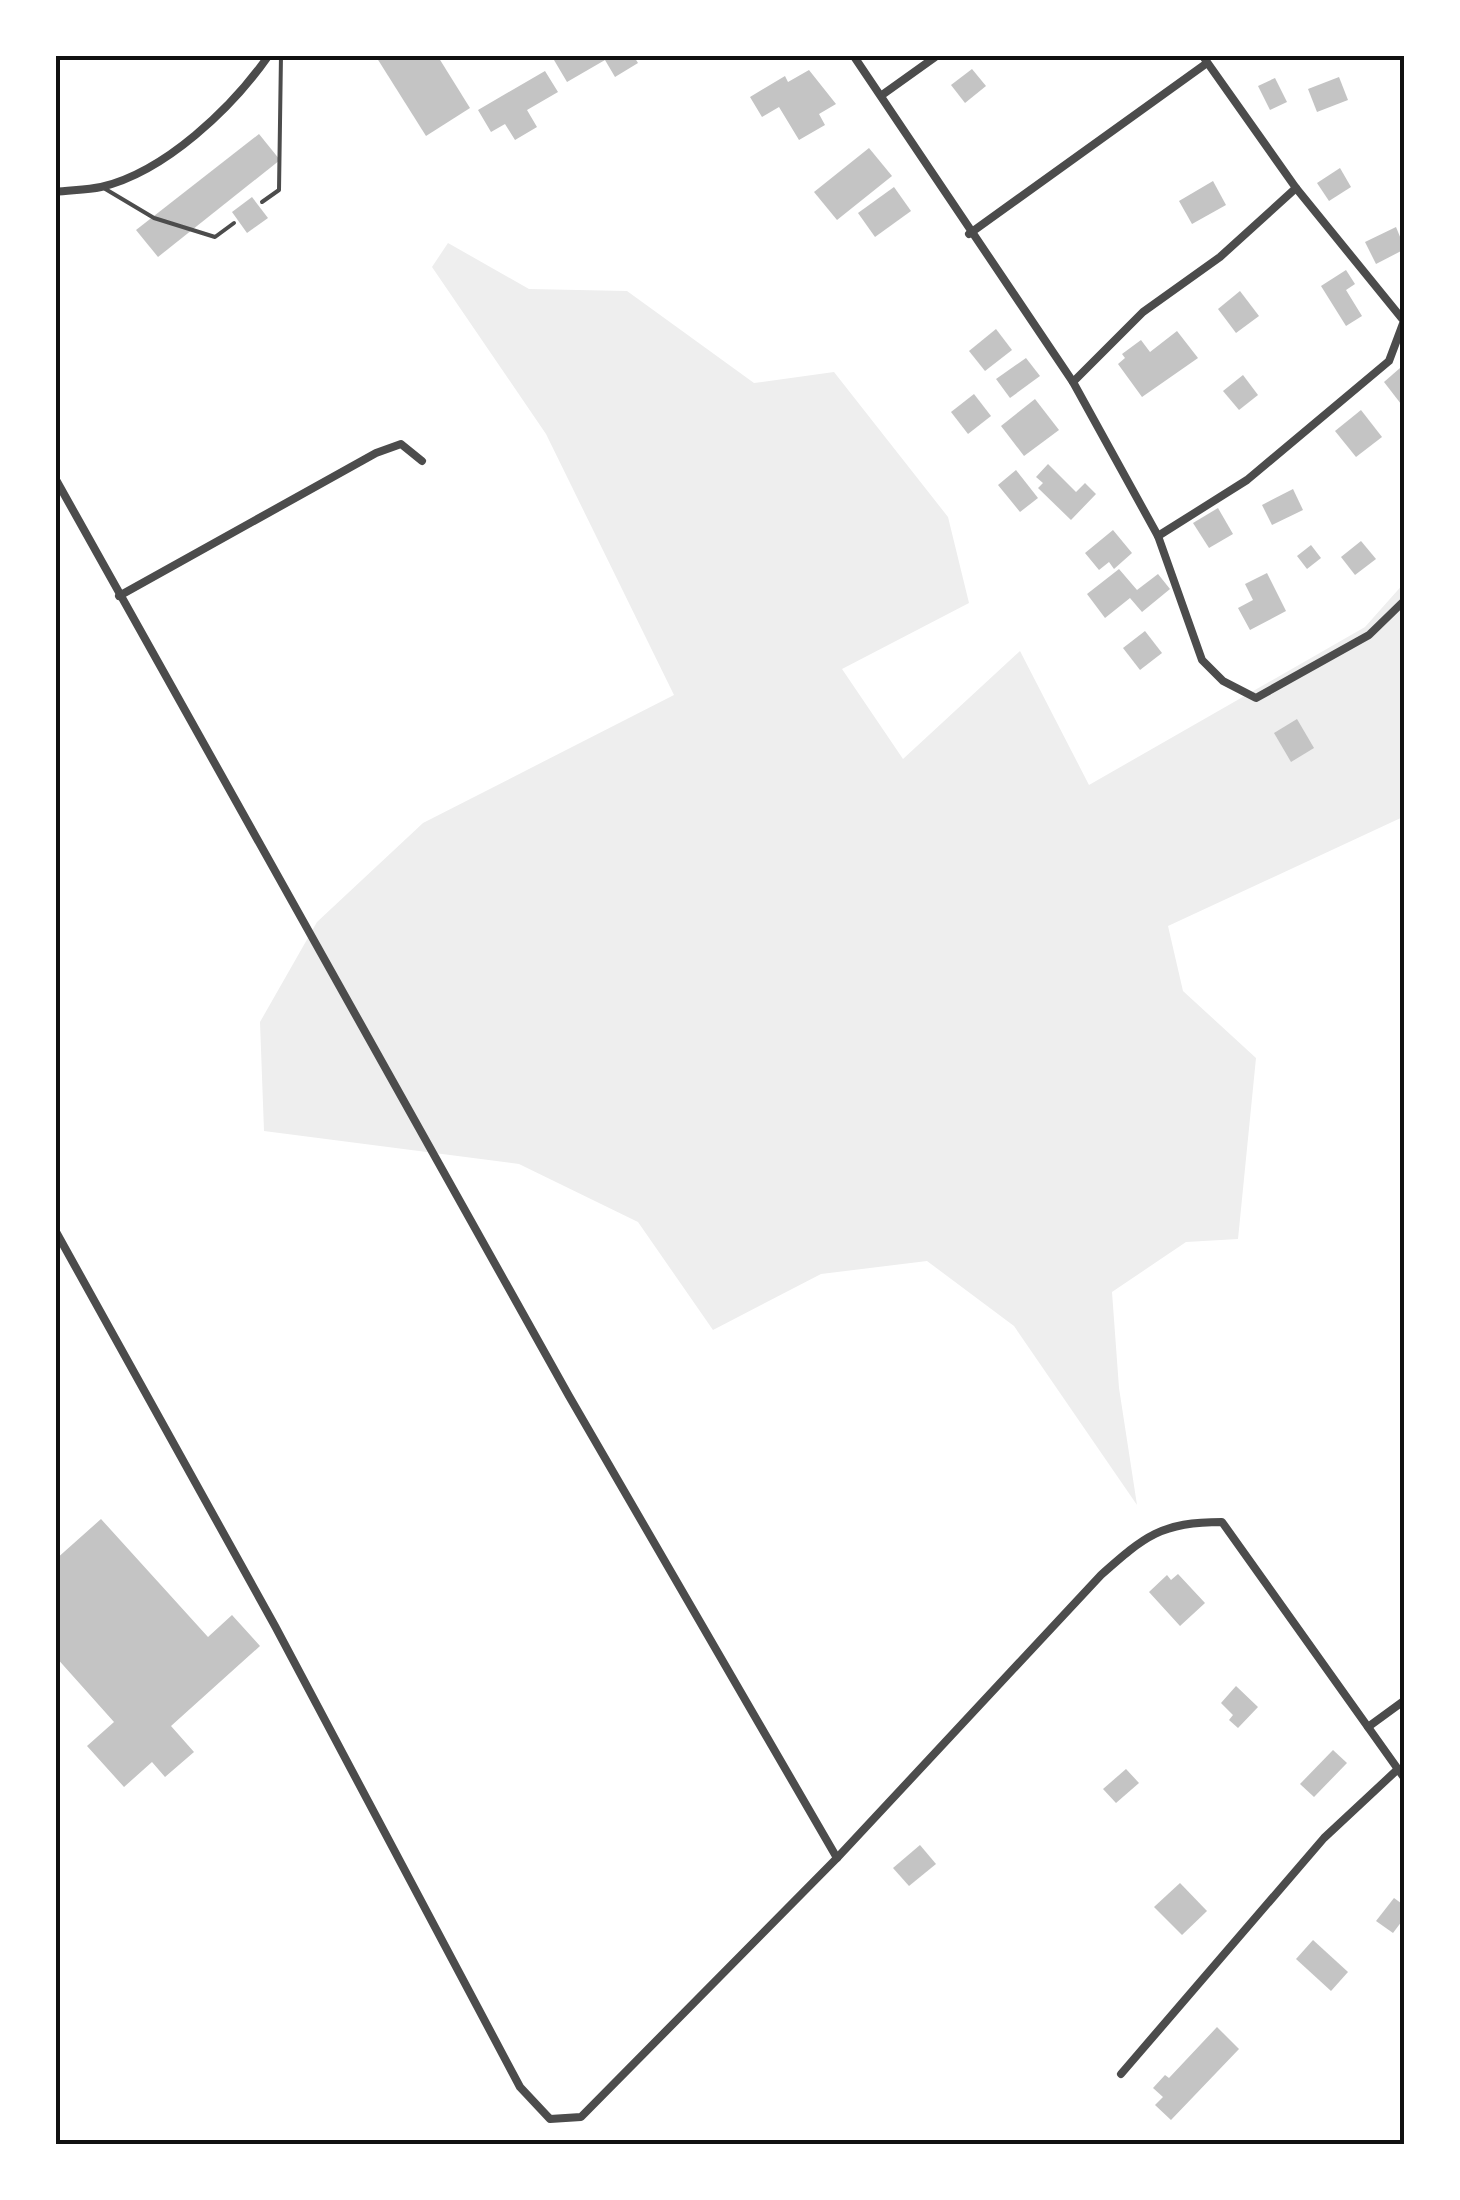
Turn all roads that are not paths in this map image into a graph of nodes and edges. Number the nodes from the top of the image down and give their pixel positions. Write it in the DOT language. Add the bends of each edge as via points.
graph roads {
  1 [pos="268,55"];
  2 [pos="281,55"];
  3 [pos="853,55"];
  4 [pos="938,55"];
  5 [pos="1204,59"];
  6 [pos="882,95"];
  7 [pos="102,187"];
  8 [pos="1296,188"];
  9 [pos="55,192"];
  10 [pos="262,202"];
  11 [pos="234,223"];
  12 [pos="969,234"];
  13 [pos="1073,382"];
  14 [pos="422,461"];
  15 [pos="55,478"];
  16 [pos="1158,536"];
  17 [pos="119,596"];
  18 [pos="1405,600"];
  19 [pos="55,1230"];
  20 [pos="1405,1700"];
  21 [pos="1368,1726"];
  22 [pos="1398,1769"];
  23 [pos="1405,1779"];
  24 [pos="837,1858"];
  25 [pos="1121,2074"];
  1 -- 7 [label="street" via="215,116 150,167"];
  2 -- 10 [label="lane" via="278,190"];
  3 -- 6 [label="street"];
  4 -- 6 [label="street"];
  5 -- 8 [label="street"];
  5 -- 12 [label="street"];
  6 -- 12 [label="street"];
  7 -- 9 [label="street"];
  7 -- 11 [label="lane" via="154,218 214,237"];
  8 -- 13 [label="street" via="1220,257 1142,312"];
  8 -- 16 [label="street" via="1404,321 1388,361 1247,480"];
  12 -- 13 [label="street"];
  13 -- 16 [label="street"];
  14 -- 17 [label="street" via="401,444 376,453"];
  15 -- 17 [label="street"];
  16 -- 18 [label="street" via="1202,660 1223,681 1256,698 1370,635"];
  17 -- 24 [label="street"];
  19 -- 24 [label="street" via="520,2087 550,2119 582,2116"];
  20 -- 21 [label="street"];
  21 -- 22 [label="street"];
  21 -- 24 [label="street" via="1222,1522 1181,1522 1140,1541 1101,1575"];
  22 -- 23 [label="street"];
  22 -- 25 [label="street" via="1324,1838"];
}
